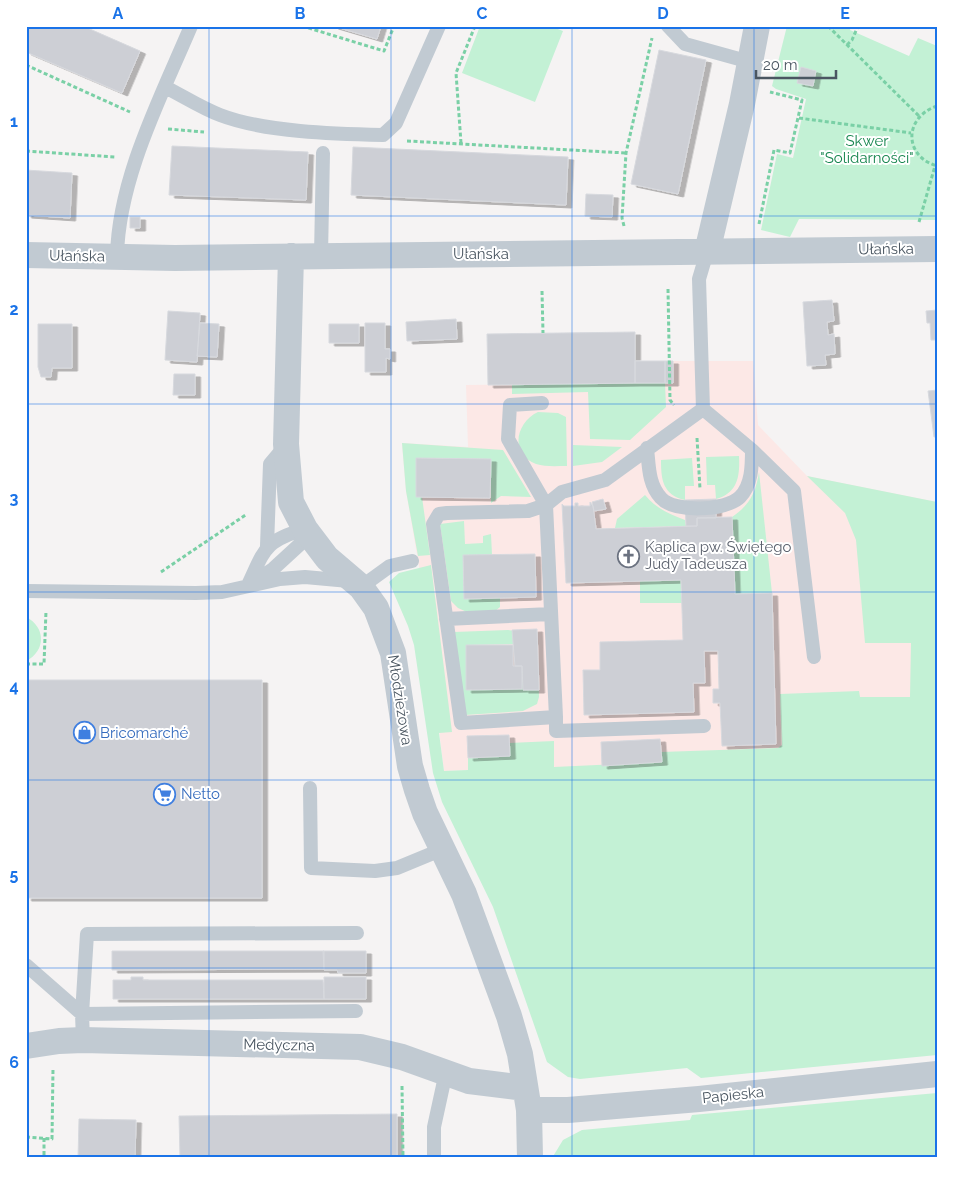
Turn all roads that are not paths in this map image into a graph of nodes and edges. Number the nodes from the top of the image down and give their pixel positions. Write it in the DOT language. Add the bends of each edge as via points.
graph roads {
  1 [pos="191,26"];
  2 [pos="439,26"];
  3 [pos="668,26"];
  4 [pos="757,26"];
  5 [pos="750,62"];
  6 [pos="165,87"];
  7 [pos="323,153"];
  8 [pos="937,249"];
  9 [pos="707,252"];
  10 [pos="321,255"];
  11 [pos="26,256"];
  12 [pos="292,256"];
  13 [pos="117,257"];
  14 [pos="542,404"];
  15 [pos="703,410"];
  16 [pos="286,444"];
  17 [pos="647,448"];
  18 [pos="752,450"];
  19 [pos="546,505"];
  20 [pos="307,532"];
  21 [pos="267,546"];
  22 [pos="412,562"];
  23 [pos="357,584"];
  24 [pos="248,585"];
  25 [pos="26,591"];
  26 [pos="550,614"];
  27 [pos="446,619"];
  28 [pos="814,657"];
  29 [pos="556,718"];
  30 [pos="704,726"];
  31 [pos="310,788"];
  32 [pos="443,849"];
  33 [pos="357,933"];
  34 [pos="26,966"];
  35 [pos="356,1011"];
  36 [pos="82,1014"];
  37 [pos="83,1040"];
  38 [pos="26,1046"];
  39 [pos="446,1072"];
  40 [pos="937,1074"];
  41 [pos="527,1099"];
  42 [pos="434,1158"];
  43 [pos="530,1158"];
  1 -- 6 [label="lane"];
  2 -- 6 [label="lane" via="396,123 383,135 334,134 220,115"];
  3 -- 5 [label="lane" via="685,44"];
  4 -- 5 [label="street"];
  5 -- 9 [label="street"];
  6 -- 13 [label="lane" via="128,186 118,230"];
  7 -- 10 [label="lane"];
  8 -- 9 [label="street, Ułańska"];
  9 -- 10 [label="street, Ułańska"];
  9 -- 15 [label="lane" via="699,279"];
  10 -- 12 [label="street, Ułańska"];
  11 -- 13 [label="street, Ułańska"];
  12 -- 13 [label="street, Ułańska"];
  12 -- 16 [label="street, Młodzieżowa"];
  14 -- 19 [label="lane" via="510,405 508,439"];
  15 -- 17 [label="lane"];
  15 -- 18 [label="lane"];
  16 -- 20 [label="street, Młodzieżowa" via="291,502"];
  16 -- 21 [label="lane" via="270,464"];
  17 -- 18 [label="lane" via="650,481 661,499 673,505 701,508 729,504 740,497 748,486"];
  17 -- 19 [label="lane" via="605,480 562,492"];
  18 -- 28 [label="lane" via="794,491"];
  19 -- 26 [label="lane"];
  19 -- 27 [label="lane" via="528,511 439,514 433,524 433,560"];
  20 -- 21 [label="lane" via="282,535"];
  20 -- 23 [label="street, Młodzieżowa" via="327,558"];
  20 -- 24 [label="lane" via="273,569"];
  21 -- 24 [label="lane"];
  22 -- 23 [label="lane" via="390,566"];
  23 -- 24 [label="lane" via="305,577"];
  23 -- 32 [label="street, Młodzieżowa" via="376,608 389,636 410,766 425,813"];
  24 -- 25 [label="lane" via="222,592 196,593"];
  26 -- 27 [label="lane"];
  26 -- 29 [label="lane"];
  27 -- 29 [label="lane" via="461,723"];
  29 -- 30 [label="lane" via="556,731"];
  31 -- 32 [label="lane" via="311,868 375,872 397,868"];
  32 -- 41 [label="street, Młodzieżowa" via="464,894 509,1016 520,1054"];
  33 -- 36 [label="lane" via="87,934"];
  34 -- 36 [label="lane"];
  35 -- 36 [label="lane"];
  36 -- 37 [label="lane"];
  37 -- 38 [label="street, Medyczna"];
  37 -- 39 [label="street, Medyczna" via="360,1047"];
  39 -- 41 [label="street, Medyczna"];
  39 -- 42 [label="lane" via="434,1127"];
  40 -- 41 [label="street, Papieska" via="568,1110"];
  41 -- 43 [label="street, Młodzieżowa"];
}
